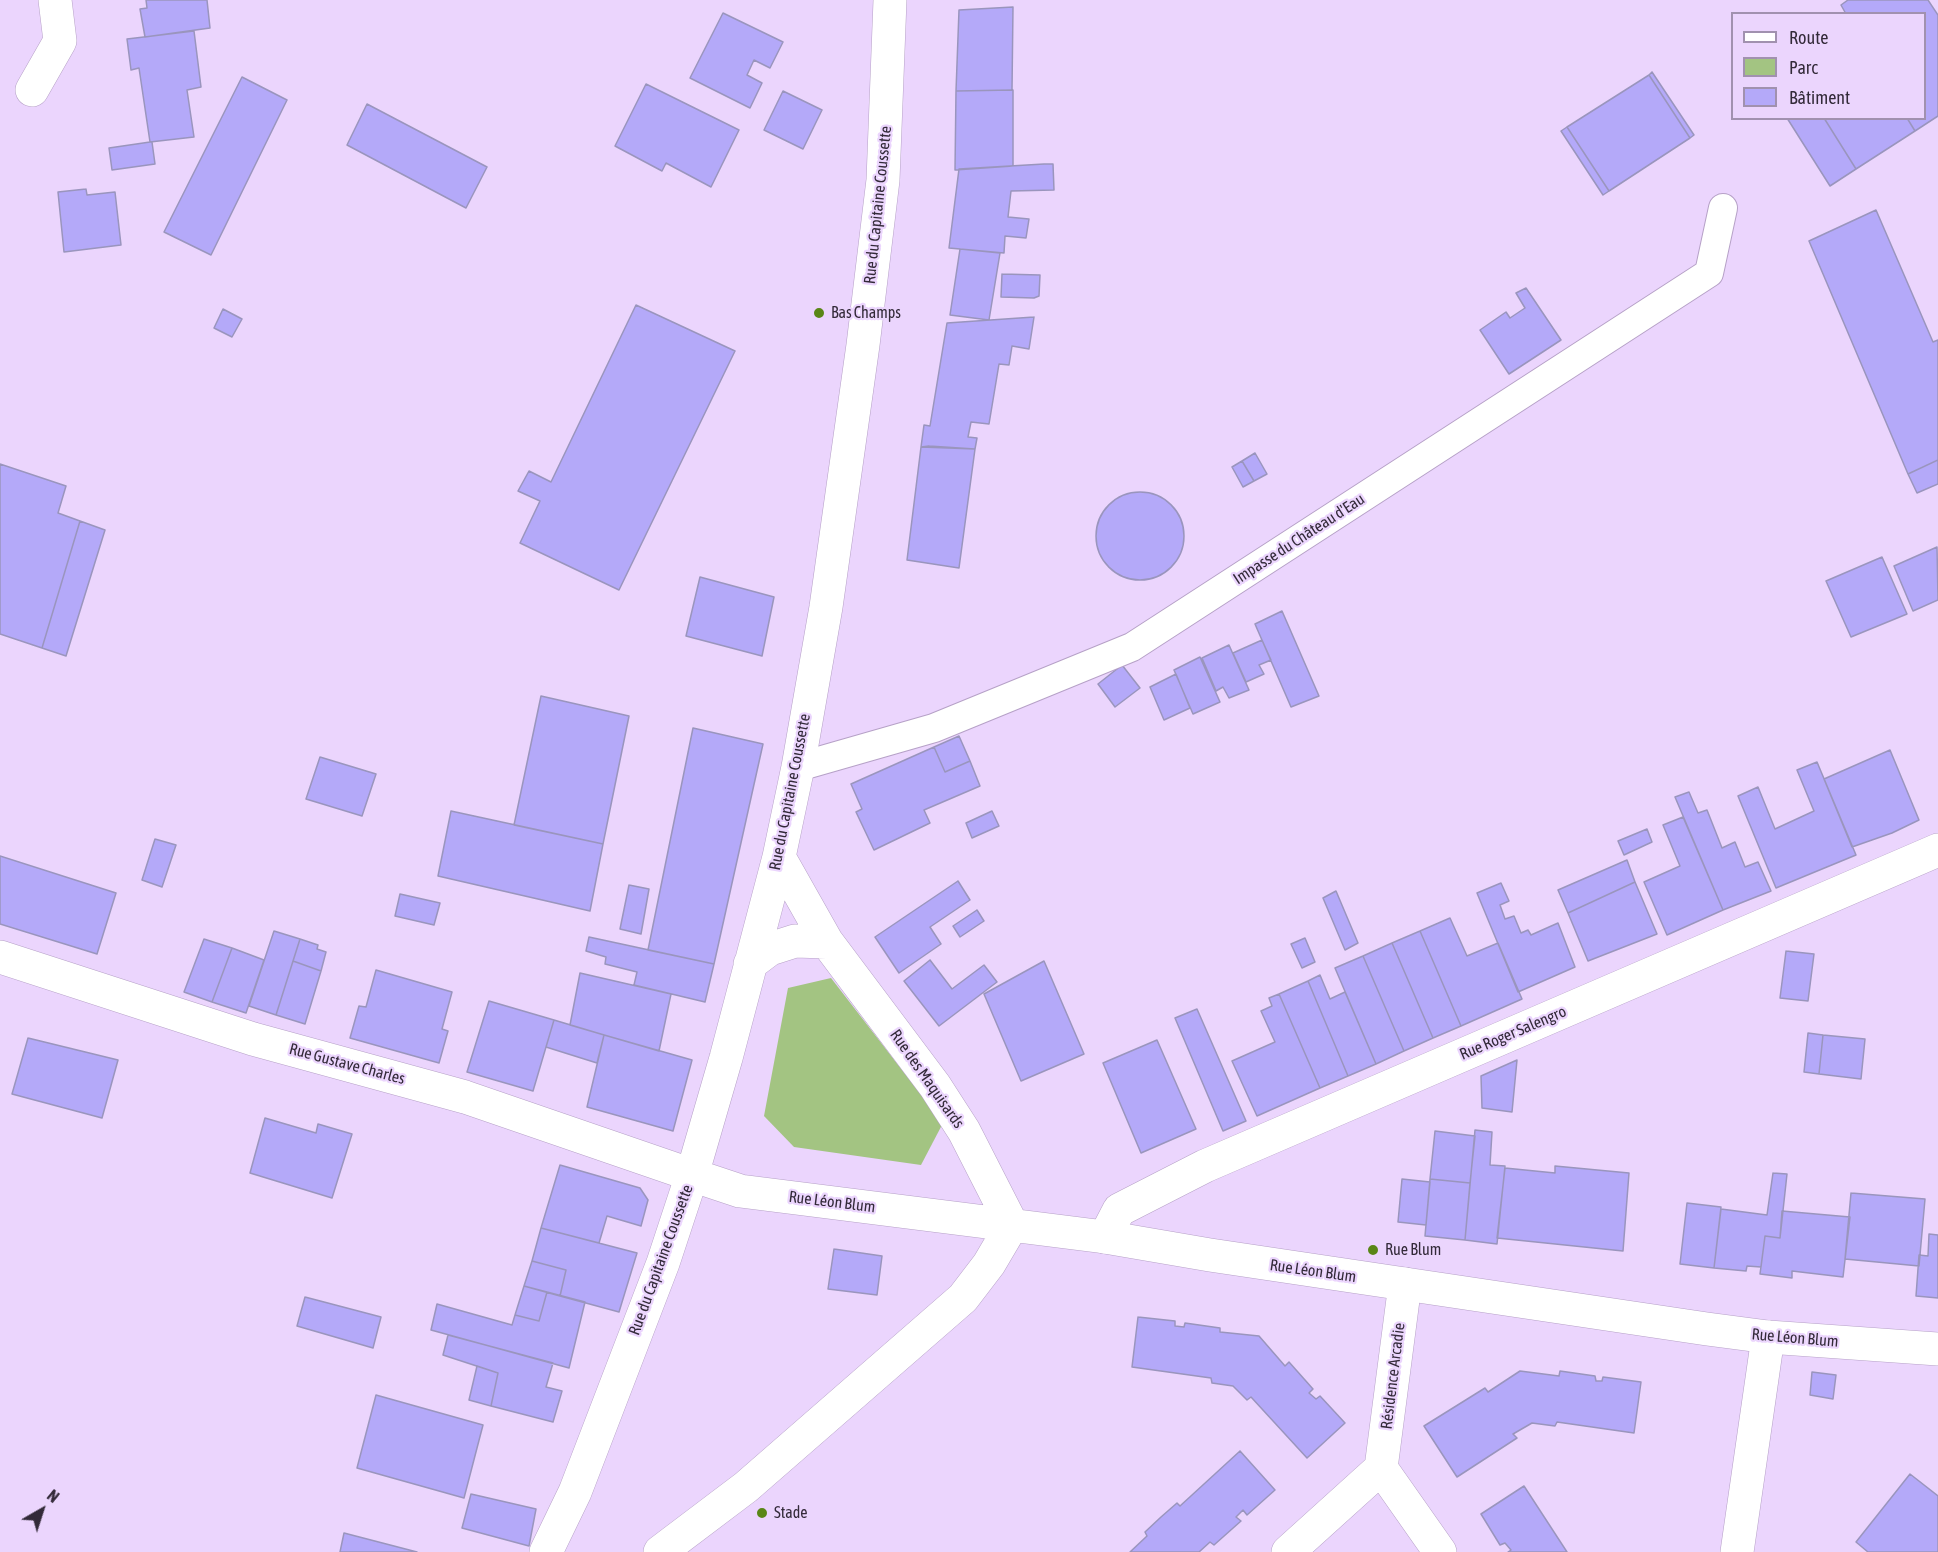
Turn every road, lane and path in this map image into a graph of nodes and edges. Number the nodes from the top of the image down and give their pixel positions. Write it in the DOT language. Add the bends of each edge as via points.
graph roads {
  1 [pos="55,0"];
  2 [pos="890,0"];
  3 [pos="32,90"];
  4 [pos="1723,208"];
  5 [pos="798,767"];
  6 [pos="1938,850"];
  7 [pos="779,857"];
  8 [pos="827,942"];
  9 [pos="0,957"];
  10 [pos="750,964"];
  11 [pos="692,1175"];
  12 [pos="1012,1225"];
  13 [pos="1105,1238"];
  14 [pos="1405,1284"];
  15 [pos="1768,1337"];
  16 [pos="1938,1349"];
  17 [pos="1381,1468"];
  18 [pos="546,1552"];
  19 [pos="660,1552"];
  20 [pos="1288,1552"];
  21 [pos="1440,1552"];
  22 [pos="1737,1552"];
  1 -- 3 [label="street" via="60,41"];
  2 -- 5 [label="street, Rue du Capitaine Coussette" via="882,192 826,607"];
  4 -- 5 [label="lane, Impasse du Château d'Eau" via="1709,273 1132,647 934,728"];
  5 -- 7 [label="street, Rue du Capitaine Coussette"];
  6 -- 13 [label="street, Rue Roger Salengro" via="1204,1166 1119,1210"];
  7 -- 8 [label="street, Rue des Maquisards"];
  7 -- 10 [label="street, Rue du Capitaine Coussette"];
  8 -- 10 [label="street" via="795,941 770,949"];
  8 -- 12 [label="street, Rue des Maquisards" via="935,1086 964,1131"];
  9 -- 11 [label="street, Rue Gustave Charles" via="253,1039 465,1097"];
  10 -- 11 [label="street, Rue du Capitaine Coussette"];
  11 -- 12 [label="street, Rue Léon Blum" via="740,1191"];
  11 -- 18 [label="street, Rue du Capitaine Coussette" via="663,1263 575,1492"];
  12 -- 13 [label="street, Rue Léon Blum"];
  12 -- 19 [label="street" via="963,1298 746,1486"];
  13 -- 14 [label="street, Rue Léon Blum"];
  14 -- 15 [label="street, Rue Léon Blum"];
  14 -- 17 [label="street, Résidence Arcadie"];
  15 -- 16 [label="street, Rue Léon Blum"];
  15 -- 22 [label="street"];
  17 -- 20 [label="street"];
  17 -- 21 [label="street"];
}
